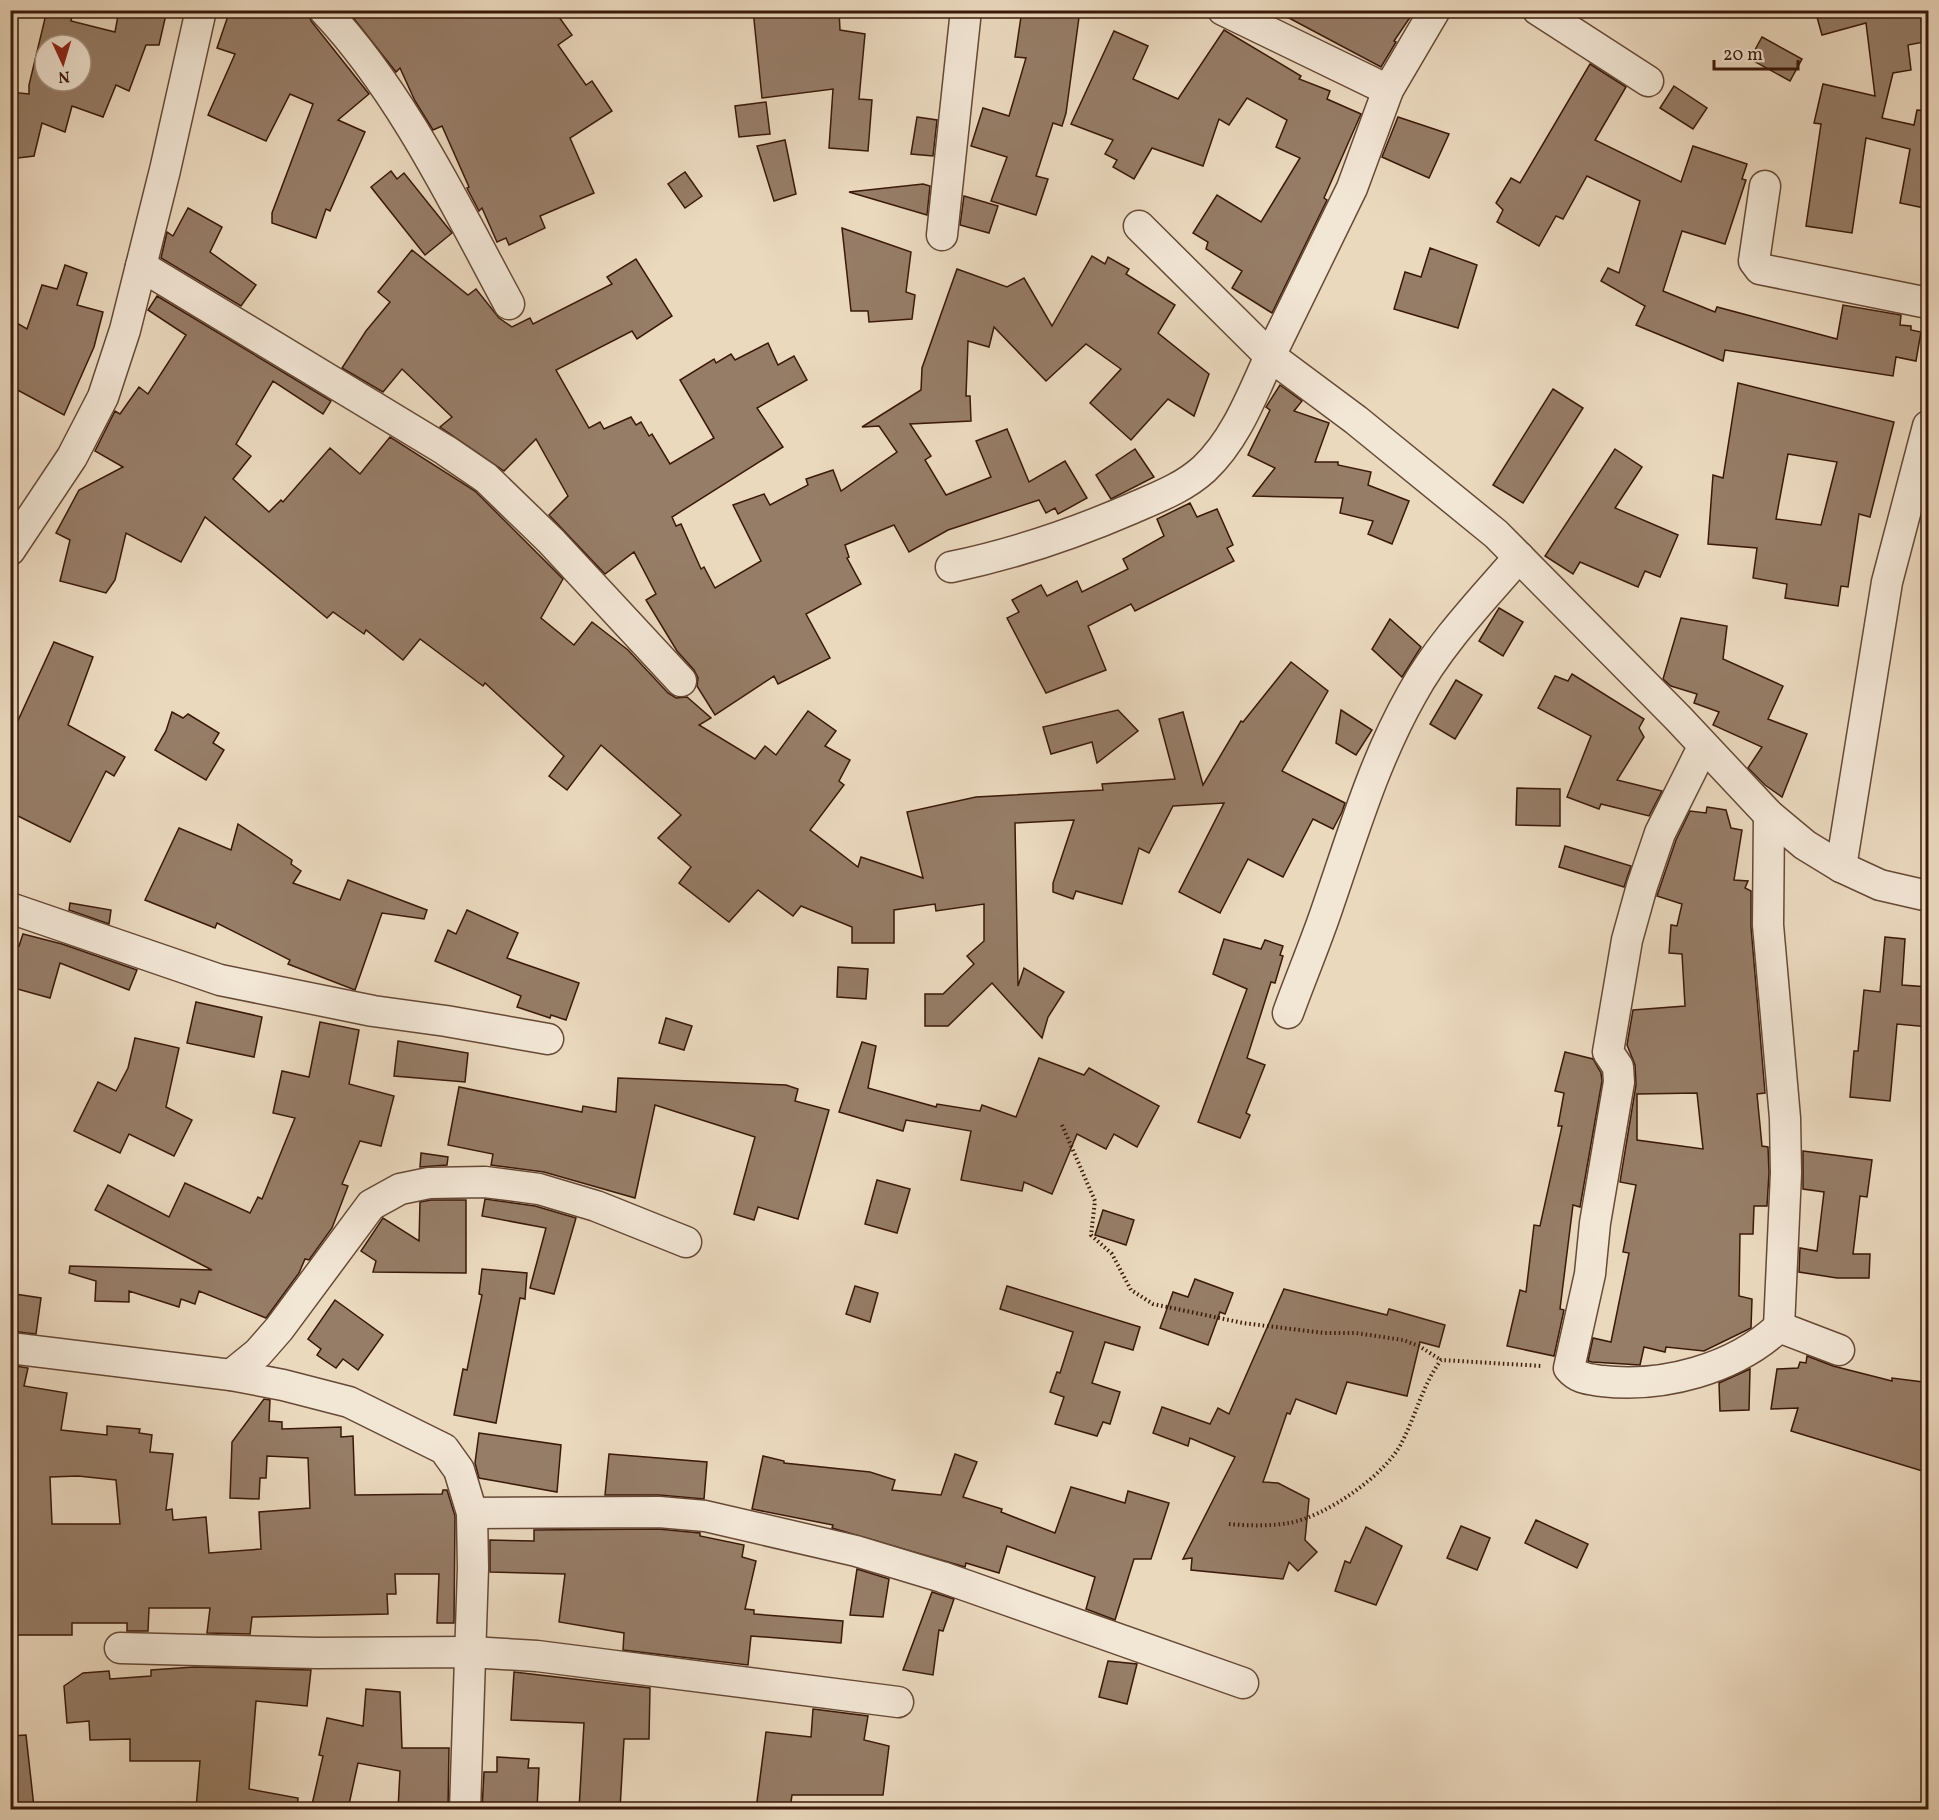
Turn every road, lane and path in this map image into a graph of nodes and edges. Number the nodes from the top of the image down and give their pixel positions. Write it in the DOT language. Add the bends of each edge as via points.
graph roads {
  1 [pos="201,10"];
  2 [pos="324,10"];
  3 [pos="966,10"];
  4 [pos="1223,10"];
  5 [pos="1435,10"];
  6 [pos="1538,10"];
  7 [pos="1648,81"];
  8 [pos="1388,90"];
  9 [pos="1765,186"];
  10 [pos="1139,226"];
  11 [pos="942,235"];
  12 [pos="141,266"];
  13 [pos="1929,303"];
  14 [pos="509,304"];
  15 [pos="1270,356"];
  16 [pos="1929,426"];
  17 [pos="10,550"];
  18 [pos="1519,557"];
  19 [pos="951,567"];
  20 [pos="681,681"];
  21 [pos="1703,747"];
  22 [pos="1769,815"];
  23 [pos="1842,867"];
  24 [pos="1929,896"];
  25 [pos="10,908"];
  26 [pos="1288,1013"];
  27 [pos="548,1039"];
  28 [pos="1062,1125"];
  29 [pos="686,1242"];
  30 [pos="1779,1327"];
  31 [pos="10,1348"];
  32 [pos="1839,1350"];
  33 [pos="1441,1360"];
  34 [pos="1569,1368"];
  35 [pos="231,1375"];
  36 [pos="472,1513"];
  37 [pos="1229,1524"];
  38 [pos="120,1648"];
  39 [pos="470,1652"];
  40 [pos="1243,1683"];
  41 [pos="898,1702"];
  42 [pos="465,1809"];
  1 -- 12 [label="street"];
  2 -- 14 [label="street" via="352,40 401,111"];
  3 -- 11 [label="street"];
  4 -- 8 [label="street"];
  5 -- 8 [label="street"];
  6 -- 7 [label="street"];
  8 -- 15 [label="street" via="1352,188"];
  9 -- 13 [label="street" via="1754,261 1760,269"];
  10 -- 15 [label="street"];
  12 -- 17 [label="street" via="103,397 72,458"];
  12 -- 20 [label="street" via="486,478 551,541"];
  15 -- 18 [label="street" via="1356,420"];
  15 -- 19 [label="street" via="1242,419 1205,468 1182,487 1079,531 1007,555"];
  16 -- 23 [label="street" via="1887,582"];
  18 -- 21 [label="street"];
  18 -- 26 [label="street" via="1454,632 1412,693 1358,814"];
  21 -- 22 [label="street"];
  21 -- 34 [label="street" via="1660,833 1627,940 1608,1052 1618,1067 1619,1082 1590,1274"];
  22 -- 23 [label="street" via="1805,845"];
  22 -- 30 [label="street" via="1768,925 1785,1118"];
  23 -- 24 [label="street" via="1880,885"];
  25 -- 27 [label="street" via="220,980 373,1011"];
  28 -- 33 [label="path" via="1095,1200 1091,1235 1112,1254 1131,1290 1153,1304 1211,1317 1402,1340"];
  29 -- 35 [label="street" via="596,1206 539,1189 484,1182 429,1183 400,1190 370,1205 279,1329"];
  30 -- 32 [label="street"];
  30 -- 34 [label="street" via="1725,1360 1671,1379 1616,1382 1581,1378"];
  31 -- 35 [label="street"];
  33 -- 34 [label="path"];
  33 -- 37 [label="path" via="1430,1374 1403,1442 1369,1482 1303,1519"];
  35 -- 36 [label="street" via="349,1402 424,1437 444,1449 459,1470"];
  36 -- 39 [label="street"];
  36 -- 40 [label="street" via="659,1512 716,1518 855,1551 942,1577"];
  38 -- 39 [label="street"];
  39 -- 41 [label="street" via="549,1658"];
  39 -- 42 [label="street"];
}
